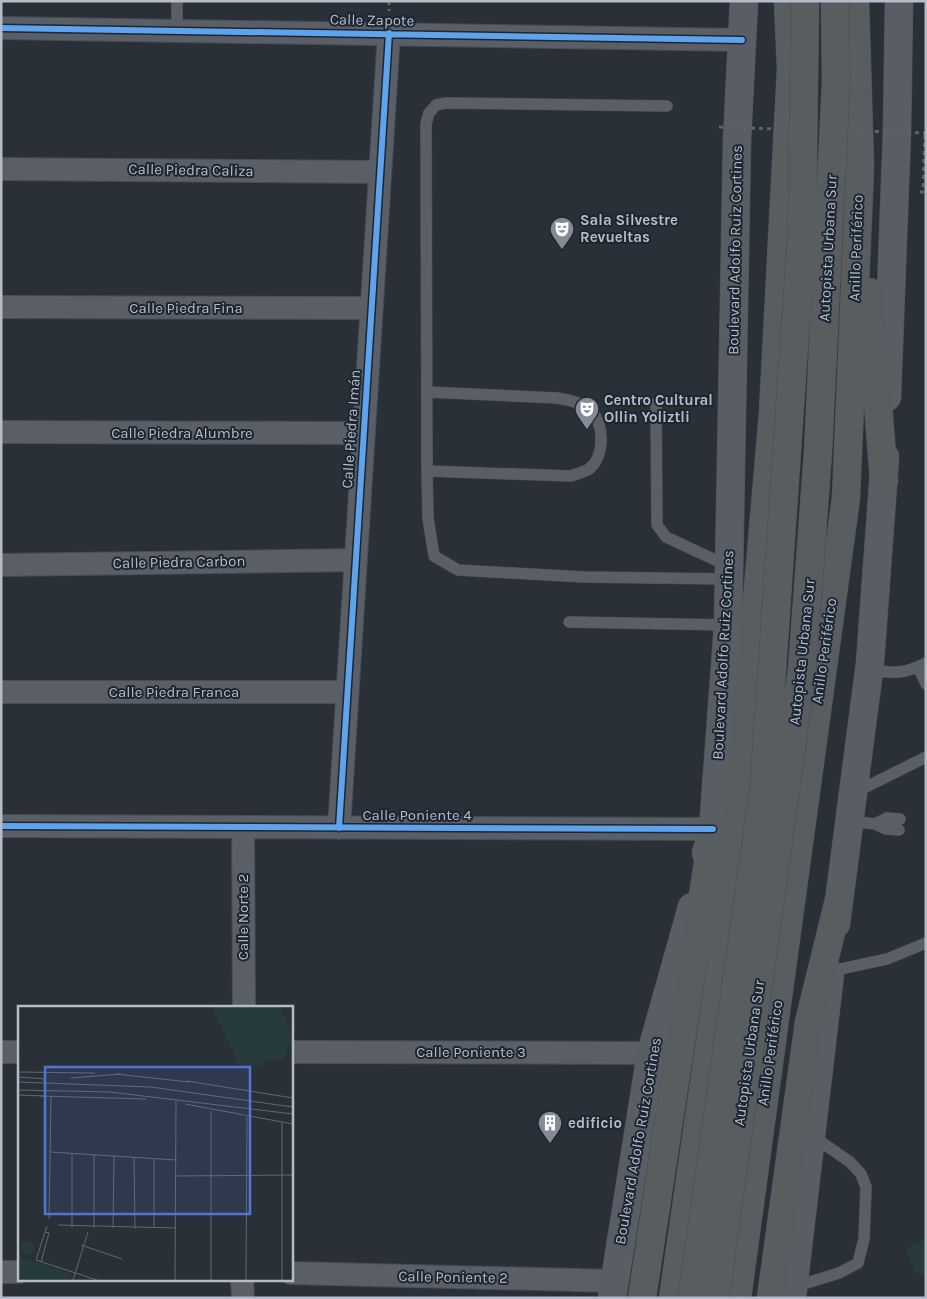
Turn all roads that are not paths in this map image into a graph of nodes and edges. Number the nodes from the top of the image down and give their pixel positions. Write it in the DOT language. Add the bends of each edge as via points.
graph roads {
  1 [pos="176,1"];
  2 [pos="744,1"];
  3 [pos="788,1"];
  4 [pos="805,1"];
  5 [pos="899,1"];
  6 [pos="851,2"];
  7 [pos="1,28"];
  8 [pos="177,30"];
  9 [pos="389,33"];
  10 [pos="742,40"];
  11 [pos="667,106"];
  12 [pos="860,167"];
  13 [pos="1,169"];
  14 [pos="380,172"];
  15 [pos="1,307"];
  16 [pos="372,308"];
  17 [pos="427,392"];
  18 [pos="656,403"];
  19 [pos="1,432"];
  20 [pos="364,433"];
  21 [pos="427,471"];
  22 [pos="884,480"];
  23 [pos="356,560"];
  24 [pos="1,565"];
  25 [pos="729,573"];
  26 [pos="569,622"];
  27 [pos="728,625"];
  28 [pos="870,663"];
  29 [pos="923,665"];
  30 [pos="926,684"];
  31 [pos="1,692"];
  32 [pos="347,692"];
  33 [pos="926,757"];
  34 [pos="854,793"];
  35 [pos="863,822"];
  36 [pos="899,824"];
  37 [pos="1,826"];
  38 [pos="243,827"];
  39 [pos="339,828"];
  40 [pos="725,831"];
  41 [pos="839,900"];
  42 [pos="926,944"];
  43 [pos="830,971"];
  44 [pos="244,1006"];
  45 [pos="1,1052"];
  46 [pos="18,1052"];
  47 [pos="292,1052"];
  48 [pos="651,1053"];
  49 [pos="811,1135"];
  50 [pos="1,1272"];
  51 [pos="18,1272"];
  52 [pos="292,1273"];
  53 [pos="242,1282"];
  54 [pos="614,1289"];
  55 [pos="785,1294"];
  56 [pos="243,1298"];
  57 [pos="642,1298"];
  58 [pos="673,1298"];
  59 [pos="692,1298"];
  60 [pos="715,1298"];
  61 [pos="737,1298"];
  1 -- 8 [label="lane"];
  2 -- 10 [label="main road, Boulevard Adolfo Ruiz Cortines"];
  3 -- 40 [label="highway" via="791,69 773,413"];
  4 -- 59 [label="highway, Autopista Urbana Sur, bridge" via="802,230 764,787"];
  5 -- 22 [label="main road"];
  6 -- 12 [label="highway, Anillo Periférico"];
  6 -- 60 [label="highway, Autopista Urbana Sur, bridge" via="836,81 818,452 802,670"];
  7 -- 8 [label="street, Calle Zapote"];
  8 -- 9 [label="street, Calle Zapote"];
  9 -- 10 [label="street, Calle Zapote"];
  9 -- 14 [label="street, Calle Piedra Imán"];
  10 -- 25 [label="main road, Boulevard Adolfo Ruiz Cortines" via="737,140"];
  11 -- 17 [label="lane" via="436,104 426,124"];
  12 -- 22 [label="highway"];
  12 -- 61 [label="highway, Anillo Periférico" via="846,498"];
  13 -- 14 [label="street, Calle Piedra Caliza"];
  14 -- 16 [label="street, Calle Piedra Imán"];
  15 -- 16 [label="street, Calle Piedra Fina"];
  16 -- 20 [label="street, Calle Piedra Imán"];
  17 -- 21 [label="lane"];
  17 -- 21 [label="lane" via="557,398 576,402 591,411 600,430 600,456 589,469 571,476"];
  18 -- 25 [label="lane" via="657,525 666,537"];
  19 -- 20 [label="street, Calle Piedra Alumbre"];
  20 -- 23 [label="street, Calle Piedra Imán"];
  21 -- 25 [label="lane" via="428,518 434,556 458,570 584,577"];
  22 -- 28 [label="main road"];
  23 -- 24 [label="street, Calle Piedra Carbon"];
  23 -- 32 [label="street, Calle Piedra Imán"];
  25 -- 27 [label="main road, Boulevard Adolfo Ruiz Cortines"];
  26 -- 27 [label="lane"];
  27 -- 40 [label="main road, Boulevard Adolfo Ruiz Cortines"];
  28 -- 29 [label="lane" via="874,670 889,673 908,672"];
  28 -- 34 [label="main road"];
  29 -- 30 [label="lane"];
  31 -- 32 [label="street, Calle Piedra Franca"];
  32 -- 39 [label="street, Calle Piedra Imán"];
  33 -- 34 [label="lane"];
  34 -- 35 [label="main road"];
  35 -- 36 [label="lane" via="887,818"];
  35 -- 41 [label="main road"];
  37 -- 38 [label="street, Calle Poniente 4"];
  38 -- 39 [label="street, Calle Poniente 4"];
  38 -- 44 [label="street, Calle Norte 2"];
  39 -- 40 [label="street, Calle Poniente 4"];
  40 -- 48 [label="main road, Boulevard Adolfo Ruiz Cortines"];
  40 -- 57 [label="highway" via="676,1068"];
  40 -- 58 [label="highway" via="720,973"];
  41 -- 43 [label="main road"];
  41 -- 55 [label="highway" via="809,1022"];
  42 -- 43 [label="lane" via="887,959"];
  43 -- 49 [label="main road"];
  45 -- 46 [label="street"];
  47 -- 48 [label="street, Calle Poniente 3"];
  48 -- 54 [label="main road, Boulevard Adolfo Ruiz Cortines"];
  49 -- 55 [label="main road"];
  49 -- 55 [label="lane" via="850,1162 861,1174 866,1187 864,1239 858,1263"];
  50 -- 51 [label="street"];
  52 -- 54 [label="street, Calle Poniente 2"];
  53 -- 56 [label="street"];
}
